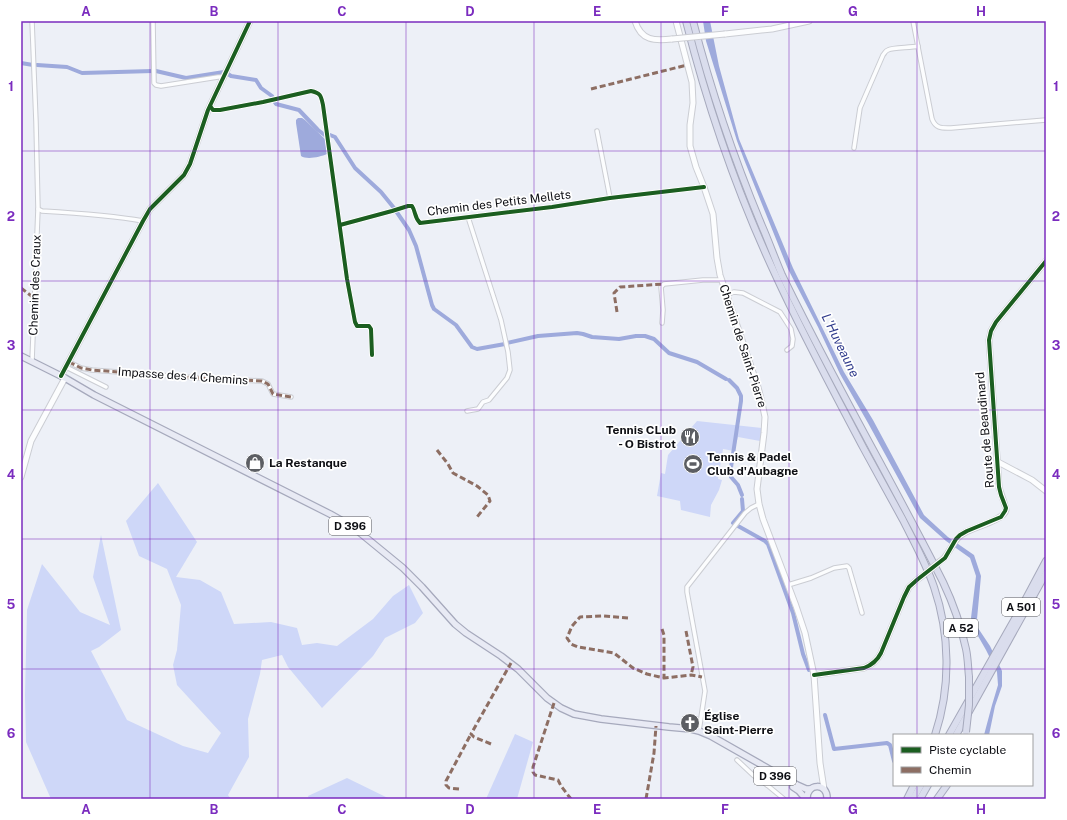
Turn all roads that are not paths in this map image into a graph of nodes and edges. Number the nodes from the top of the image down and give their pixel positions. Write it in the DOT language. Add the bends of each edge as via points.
graph roads {
  1 [pos="32,21"];
  2 [pos="154,21"];
  3 [pos="250,21"];
  4 [pos="636,21"];
  5 [pos="676,21"];
  6 [pos="686,21"];
  7 [pos="693,21"];
  8 [pos="809,21"];
  9 [pos="913,21"];
  10 [pos="918,46"];
  11 [pos="224,77"];
  12 [pos="210,106"];
  13 [pos="1046,120"];
  14 [pos="597,131"];
  15 [pos="854,148"];
  16 [pos="704,187"];
  17 [pos="610,198"];
  18 [pos="38,209"];
  19 [pos="468,217"];
  20 [pos="143,221"];
  21 [pos="340,225"];
  22 [pos="1046,261"];
  23 [pos="722,280"];
  24 [pos="726,295"];
  25 [pos="662,323"];
  26 [pos="787,350"];
  27 [pos="21,356"];
  28 [pos="372,356"];
  29 [pos="32,361"];
  30 [pos="67,365"];
  31 [pos="63,377"];
  32 [pos="106,387"];
  33 [pos="291,397"];
  34 [pos="467,411"];
  35 [pos="998,462"];
  36 [pos="21,477"];
  37 [pos="1046,491"];
  38 [pos="759,504"];
  39 [pos="1046,561"];
  40 [pos="1046,573"];
  41 [pos="788,585"];
  42 [pos="862,613"];
  43 [pos="998,655"];
  44 [pos="990,669"];
  45 [pos="814,675"];
  46 [pos="699,731"];
  47 [pos="935,734"];
  48 [pos="950,734"];
  49 [pos="957,734"];
  50 [pos="966,734"];
  51 [pos="743,754"];
  52 [pos="737,760"];
  53 [pos="820,763"];
  54 [pos="773,775"];
  55 [pos="767,785"];
  56 [pos="914,786"];
  57 [pos="920,786"];
  58 [pos="927,786"];
  59 [pos="946,786"];
  60 [pos="812,788"];
  61 [pos="824,789"];
  62 [pos="784,799"];
  63 [pos="806,799"];
  64 [pos="827,799"];
  65 [pos="907,799"];
  66 [pos="913,799"];
  67 [pos="920,799"];
  68 [pos="938,799"];
  1 -- 18 [label="street, Chemin des Craux"];
  2 -- 11 [label="street" via="156,85"];
  3 -- 11 [label="street"];
  4 -- 8 [label="street, bridge" via="640,32 654,40 772,29"];
  5 -- 16 [label="street, Chemin de Saint-Pierre" via="692,82 690,146"];
  6 -- 47 [label="highway, A 52" via="718,132 776,276 822,370 920,553 935,588 946,639 944,696"];
  7 -- 50 [label="highway, A 52, bridge" via="724,129 782,274 946,587 962,631 966,651 969,677"];
  9 -- 10 [label="street"];
  10 -- 13 [label="street" via="932,119 936,126 951,128"];
  10 -- 15 [label="street" via="889,49 883,55 860,108"];
  11 -- 12 [label="street"];
  12 -- 20 [label="street" via="184,175 150,209"];
  12 -- 21 [label="street" via="213,110 220,110 311,91 320,95"];
  14 -- 17 [label="street"];
  16 -- 17 [label="street, Chemin des Petits Mellets"];
  16 -- 23 [label="street, Chemin de Saint-Pierre" via="713,214"];
  17 -- 19 [label="street, Chemin des Petits Mellets"];
  18 -- 20 [label="street"];
  18 -- 29 [label="street, Chemin des Craux"];
  19 -- 21 [label="street, Chemin des Petits Mellets" via="420,223 412,206 408,206"];
  19 -- 34 [label="street" via="501,320 510,370 507,378 489,400 483,402 478,409"];
  20 -- 30 [label="street"];
  21 -- 28 [label="street" via="355,322 357,326 369,326 371,330"];
  22 -- 35 [label="street, Route de Beaudinard" via="996,322 988,340"];
  23 -- 24 [label="street, Chemin de Saint-Pierre"];
  23 -- 25 [label="street" via="664,284 661,287"];
  24 -- 26 [label="street" via="742,293 780,312 793,339 792,346"];
  24 -- 38 [label="street, Chemin de Saint-Pierre" via="762,403 764,433 757,489"];
  27 -- 29 [label="main road, D 396"];
  29 -- 31 [label="main road, D 396"];
  30 -- 31 [label="street"];
  30 -- 32 [label="street"];
  30 -- 33 [label="street, Impasse des 4 Chemins" via="92,370 262,381 268,384 273,394"];
  31 -- 36 [label="street" via="31,441"];
  31 -- 46 [label="main road, D 396" via="353,527 403,568 455,624 518,669 547,698 568,712 601,719"];
  35 -- 37 [label="street" via="1032,480"];
  35 -- 45 [label="street, Route de Beaudinard, bridge" via="999,487 1006,512 963,533 944,558 909,587 876,661 864,668"];
  38 -- 41 [label="street, Chemin de Saint-Pierre"];
  38 -- 46 [label="street" via="745,513 688,587 705,691"];
  39 -- 43 [label="highway, A 501"];
  40 -- 43 [label="highway, A 501"];
  41 -- 42 [label="street" via="834,568 847,566"];
  41 -- 45 [label="street, Chemin de Saint-Pierre" via="805,633"];
  43 -- 44 [label="highway, A 501"];
  44 -- 48 [label="highway, A 501"];
  44 -- 49 [label="highway, A 501"];
  45 -- 53 [label="street, Chemin de Saint-Pierre"];
  46 -- 51 [label="main road, D 396"];
  51 -- 54 [label="main road, D 396"];
  51 -- 60 [label="main road, D 396" via="797,785 806,789"];
  52 -- 55 [label="street"];
  53 -- 60 [label="street, Chemin de Saint-Pierre" via="818,780"];
  53 -- 61 [label="street, Chemin de Saint-Pierre"];
  54 -- 55 [label="street"];
  54 -- 63 [label="main road, D 396" via="799,791"];
  55 -- 62 [label="street"];
  56 -- 65 [label="highway"];
  57 -- 66 [label="highway"];
  58 -- 67 [label="highway"];
  59 -- 68 [label="highway"];
  60 -- 61 [label="main road" via="817,786"];
  60 -- 63 [label="main road"];
  61 -- 64 [label="main road"];
}
